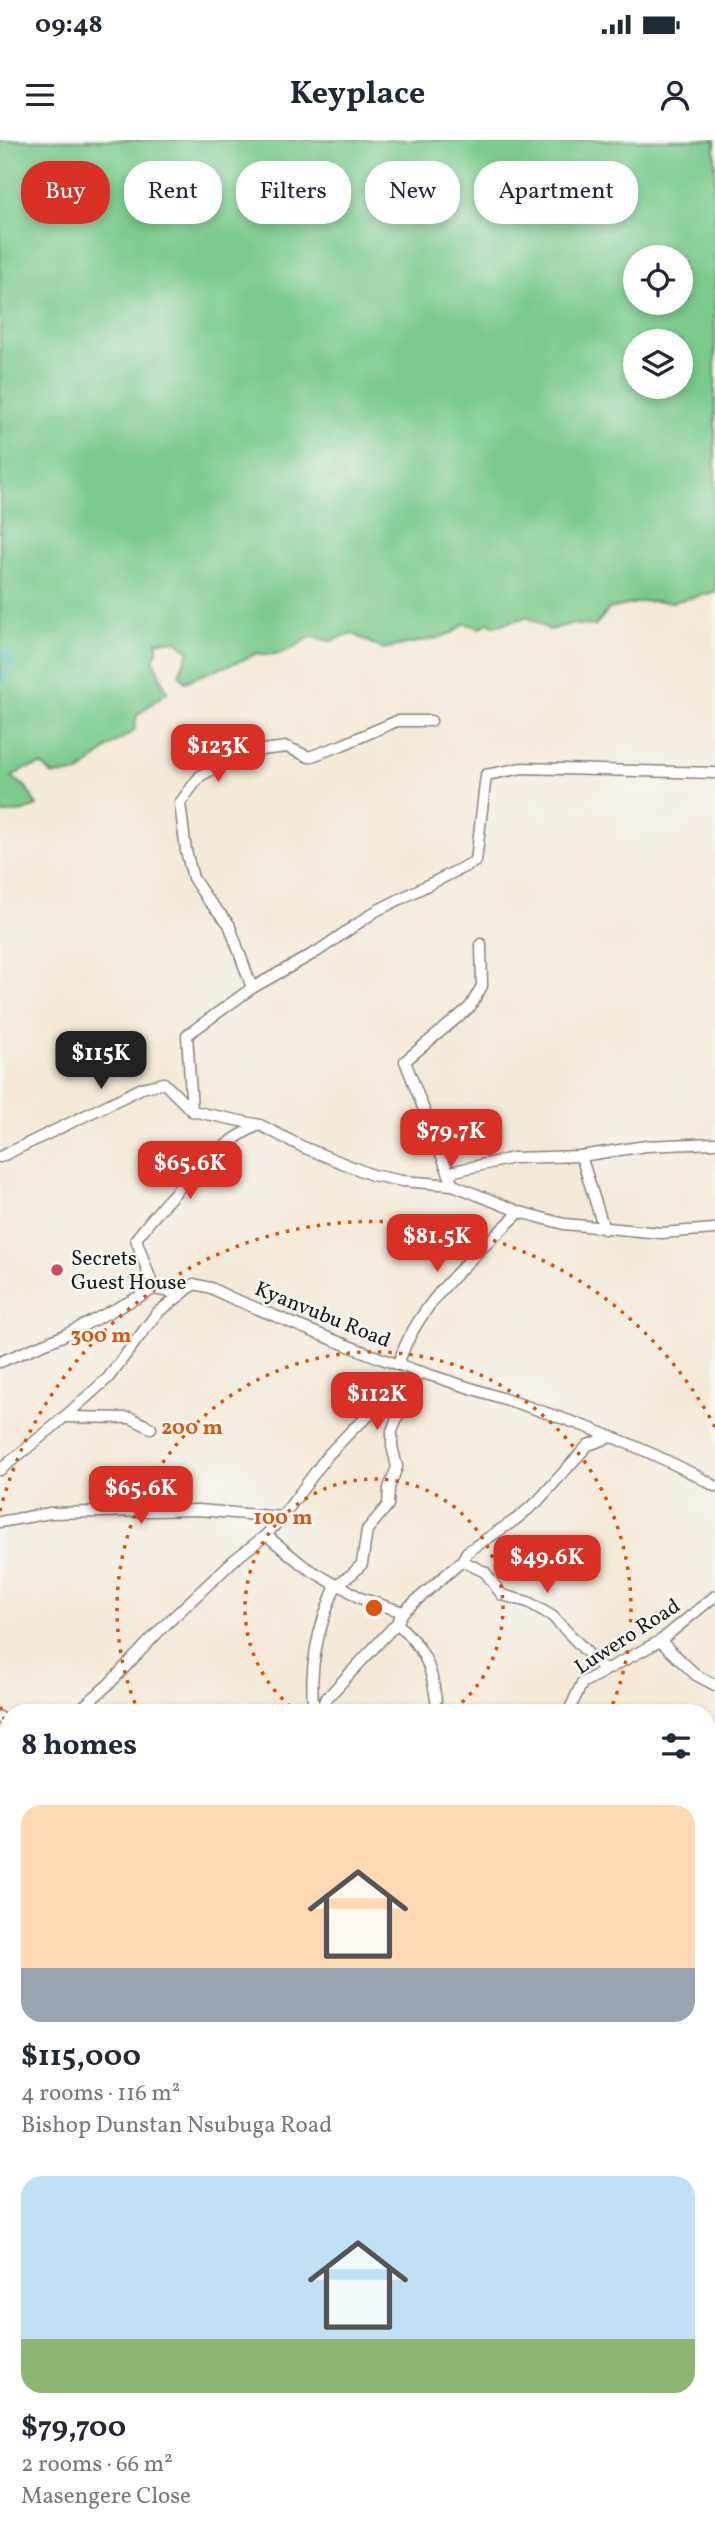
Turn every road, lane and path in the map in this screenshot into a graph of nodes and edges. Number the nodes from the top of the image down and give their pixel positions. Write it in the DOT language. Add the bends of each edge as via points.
graph roads {
  1 [pos="431,721"];
  2 [pos="715,774"];
  3 [pos="481,944"];
  4 [pos="253,988"];
  5 [pos="192,1111"];
  6 [pos="260,1125"];
  7 [pos="715,1143"];
  8 [pos="581,1156"];
  9 [pos="0,1157"];
  10 [pos="450,1172"];
  11 [pos="453,1185"];
  12 [pos="520,1212"];
  13 [pos="715,1228"];
  14 [pos="604,1229"];
  15 [pos="154,1289"];
  16 [pos="182,1294"];
  17 [pos="0,1362"];
  18 [pos="398,1364"];
  19 [pos="422,1372"];
  20 [pos="405,1385"];
  21 [pos="64,1417"];
  22 [pos="151,1429"];
  23 [pos="611,1437"];
  24 [pos="0,1470"];
  25 [pos="715,1486"];
  26 [pos="282,1517"];
  27 [pos="0,1522"];
  28 [pos="266,1535"];
  29 [pos="462,1561"];
  30 [pos="336,1586"];
  31 [pos="715,1596"];
  32 [pos="402,1612"];
  33 [pos="397,1623"];
  34 [pos="660,1641"];
  35 [pos="604,1670"];
  36 [pos="715,1685"];
  37 [pos="436,1700"];
  38 [pos="86,1704"];
  39 [pos="315,1704"];
  40 [pos="322,1704"];
  41 [pos="572,1704"];
  1 -- 4 [label="street" via="397,720 309,757 287,747 244,752 200,776 180,803 193,878 229,924"];
  2 -- 4 [label="street" via="522,768 486,775 476,861 376,911"];
  3 -- 10 [label="street" via="482,986 470,1007 405,1060"];
  4 -- 5 [label="street" via="187,1035"];
  5 -- 6 [label="street"];
  5 -- 9 [label="street" via="164,1083 153,1084"];
  6 -- 11 [label="street" via="372,1175"];
  6 -- 15 [label="street" via="220,1150 136,1239"];
  7 -- 8 [label="street" via="646,1146"];
  8 -- 10 [label="street" via="513,1158"];
  8 -- 14 [label="street"];
  10 -- 11 [label="street"];
  11 -- 12 [label="street"];
  12 -- 14 [label="street"];
  12 -- 18 [label="street" via="445,1287 407,1339"];
  13 -- 14 [label="street" via="662,1233"];
  15 -- 16 [label="street, Kyanvubu Road"];
  15 -- 17 [label="street"];
  16 -- 18 [label="street, Kyanvubu Road" via="194,1284 211,1288"];
  16 -- 21 [label="street" via="157,1313 108,1378"];
  18 -- 19 [label="street, Kyanvubu Road"];
  19 -- 20 [label="street"];
  19 -- 23 [label="street, Kyanvubu Road"];
  20 -- 26 [label="street" via="328,1455"];
  20 -- 30 [label="street" via="392,1431 397,1464 388,1505 367,1530 362,1564"];
  21 -- 22 [label="street" via="131,1418"];
  21 -- 24 [label="street"];
  23 -- 25 [label="street, Kyanvubu Road"];
  23 -- 29 [label="street" via="588,1445 537,1503 467,1552"];
  26 -- 27 [label="street" via="186,1510 50,1513"];
  26 -- 28 [label="street"];
  28 -- 30 [label="street"];
  28 -- 38 [label="street" via="234,1560"];
  29 -- 32 [label="street"];
  29 -- 35 [label="street" via="485,1572 502,1595 528,1602 552,1616"];
  30 -- 32 [label="street"];
  30 -- 39 [label="street" via="323,1615 312,1675"];
  31 -- 34 [label="street, Luwero Road"];
  32 -- 33 [label="street"];
  33 -- 37 [label="street" via="426,1659"];
  33 -- 40 [label="street"];
  34 -- 35 [label="street, Luwero Road"];
  34 -- 36 [label="street" via="696,1675"];
  35 -- 41 [label="street, Luwero Road" via="582,1683"];
}
